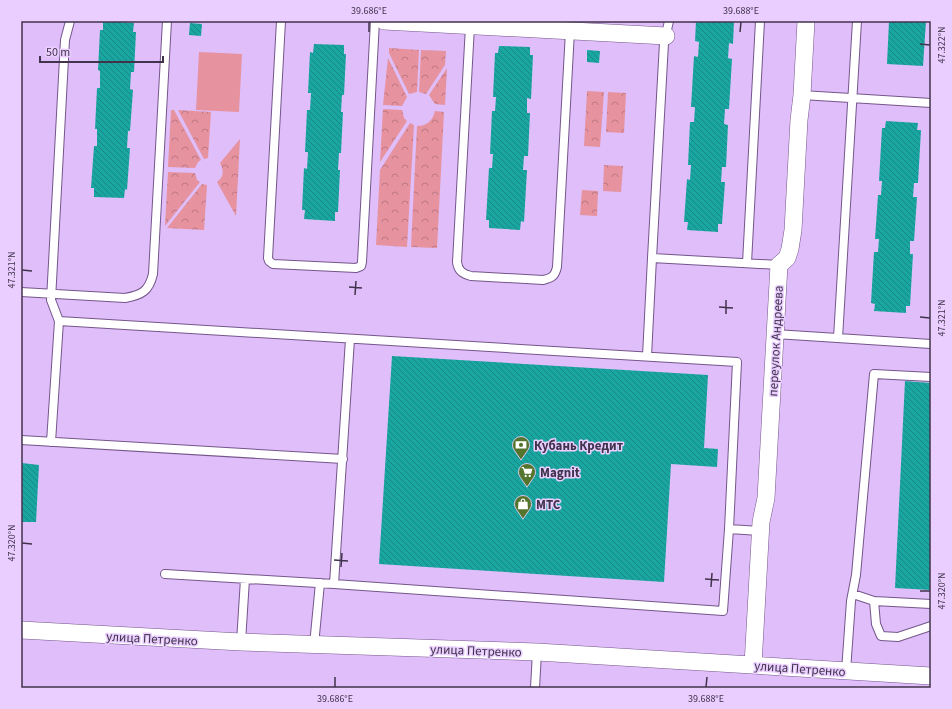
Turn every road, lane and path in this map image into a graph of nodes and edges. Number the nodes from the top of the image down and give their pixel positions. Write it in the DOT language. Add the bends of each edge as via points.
graph roads {
  1 [pos="70,21"];
  2 [pos="167,21"];
  3 [pos="281,21"];
  4 [pos="375,21"];
  5 [pos="384,21"];
  6 [pos="760,21"];
  7 [pos="806,21"];
  8 [pos="857,21"];
  9 [pos="470,26"];
  10 [pos="668,28"];
  11 [pos="570,31"];
  12 [pos="802,95"];
  13 [pos="852,98"];
  14 [pos="931,102"];
  15 [pos="652,258"];
  16 [pos="747,263"];
  17 [pos="779,265"];
  18 [pos="21,292"];
  19 [pos="52,294"];
  20 [pos="60,321"];
  21 [pos="775,334"];
  22 [pos="838,338"];
  23 [pos="350,339"];
  24 [pos="931,344"];
  25 [pos="647,356"];
  26 [pos="931,377"];
  27 [pos="21,440"];
  28 [pos="51,442"];
  29 [pos="343,459"];
  30 [pos="729,529"];
  31 [pos="760,531"];
  32 [pos="166,574"];
  33 [pos="245,579"];
  34 [pos="320,583"];
  35 [pos="334,584"];
  36 [pos="853,594"];
  37 [pos="874,601"];
  38 [pos="931,604"];
  39 [pos="931,626"];
  40 [pos="21,630"];
  41 [pos="241,642"];
  42 [pos="314,645"];
  43 [pos="537,652"];
  44 [pos="753,665"];
  45 [pos="846,671"];
  46 [pos="931,676"];
  47 [pos="535,688"];
  1 -- 19 [label="lane" via="65,40"];
  2 -- 19 [label="lane" via="151,283 145,292 125,298"];
  3 -- 4 [label="lane" via="268,258 273,264 356,268 361,266 362,262"];
  5 -- 9 [label="street"];
  6 -- 16 [label="lane"];
  7 -- 12 [label="street"];
  8 -- 13 [label="lane"];
  9 -- 11 [label="street"];
  9 -- 11 [label="lane" via="458,268 471,276 543,280 551,278 557,267"];
  10 -- 11 [label="street"];
  10 -- 15 [label="lane" via="664,49"];
  12 -- 13 [label="lane"];
  12 -- 17 [label="street" via="793,230 790,249"];
  13 -- 14 [label="lane"];
  13 -- 22 [label="lane"];
  15 -- 16 [label="lane"];
  15 -- 25 [label="lane"];
  16 -- 17 [label="lane"];
  17 -- 21 [label="street, переулок Андреева"];
  18 -- 19 [label="lane"];
  19 -- 20 [label="lane" via="51,300"];
  20 -- 23 [label="lane"];
  20 -- 28 [label="lane"];
  21 -- 22 [label="lane"];
  21 -- 31 [label="street, переулок Андреева" via="766,498"];
  22 -- 24 [label="lane"];
  23 -- 25 [label="lane"];
  23 -- 29 [label="lane"];
  25 -- 30 [label="lane" via="737,362"];
  26 -- 36 [label="lane" via="874,374"];
  27 -- 28 [label="lane"];
  28 -- 29 [label="lane"];
  29 -- 35 [label="lane"];
  30 -- 31 [label="lane"];
  30 -- 35 [label="lane" via="723,611"];
  31 -- 44 [label="street, переулок Андреева"];
  32 -- 33 [label="lane"];
  33 -- 34 [label="lane"];
  33 -- 41 [label="lane"];
  34 -- 35 [label="lane"];
  34 -- 42 [label="lane"];
  36 -- 37 [label="lane"];
  36 -- 45 [label="lane"];
  37 -- 38 [label="lane"];
  37 -- 39 [label="lane" via="876,624 881,636 898,637"];
  40 -- 41 [label="street, улица Петренко"];
  41 -- 42 [label="street, улица Петренко"];
  42 -- 43 [label="street, улица Петренко"];
  43 -- 44 [label="street, улица Петренко"];
  43 -- 47 [label="lane"];
  44 -- 45 [label="street, улица Петренко"];
  45 -- 46 [label="street, улица Петренко"];
}
